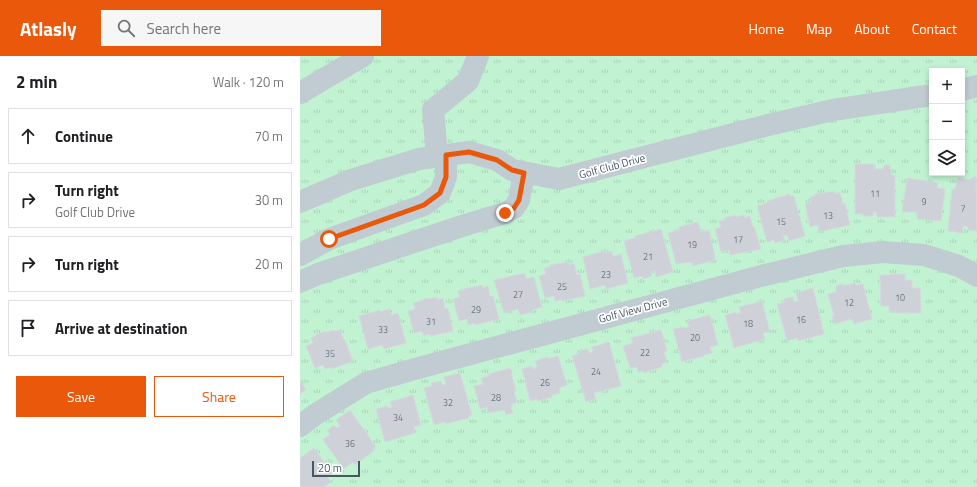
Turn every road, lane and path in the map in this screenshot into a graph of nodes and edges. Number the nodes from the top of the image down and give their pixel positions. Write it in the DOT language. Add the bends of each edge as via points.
graph roads {
  1 [pos="363,56"];
  2 [pos="478,56"];
  3 [pos="977,86"];
  4 [pos="965,89"];
  5 [pos="300,93"];
  6 [pos="929,95"];
  7 [pos="442,156"];
  8 [pos="524,173"];
  9 [pos="300,202"];
  10 [pos="300,255"];
  11 [pos="977,276"];
  12 [pos="300,282"];
  13 [pos="300,426"];
  1 -- 5 [label="street"];
  2 -- 7 [label="street" via="468,81 434,110"];
  3 -- 4 [label="street"];
  6 -- 8 [label="street, Golf Club Drive" via="833,110 559,180"];
  7 -- 8 [label="street, Golf Club Drive" via="469,152 497,160 512,170"];
  7 -- 9 [label="street, Golf Club Drive" via="418,159 351,180"];
  7 -- 10 [label="street" via="446,177 440,193 424,205 329,239"];
  8 -- 12 [label="street" via="519,200 514,208 505,213"];
  11 -- 13 [label="street, Golf View Drive" via="959,266 924,255 883,252 843,256 366,383"];
}
